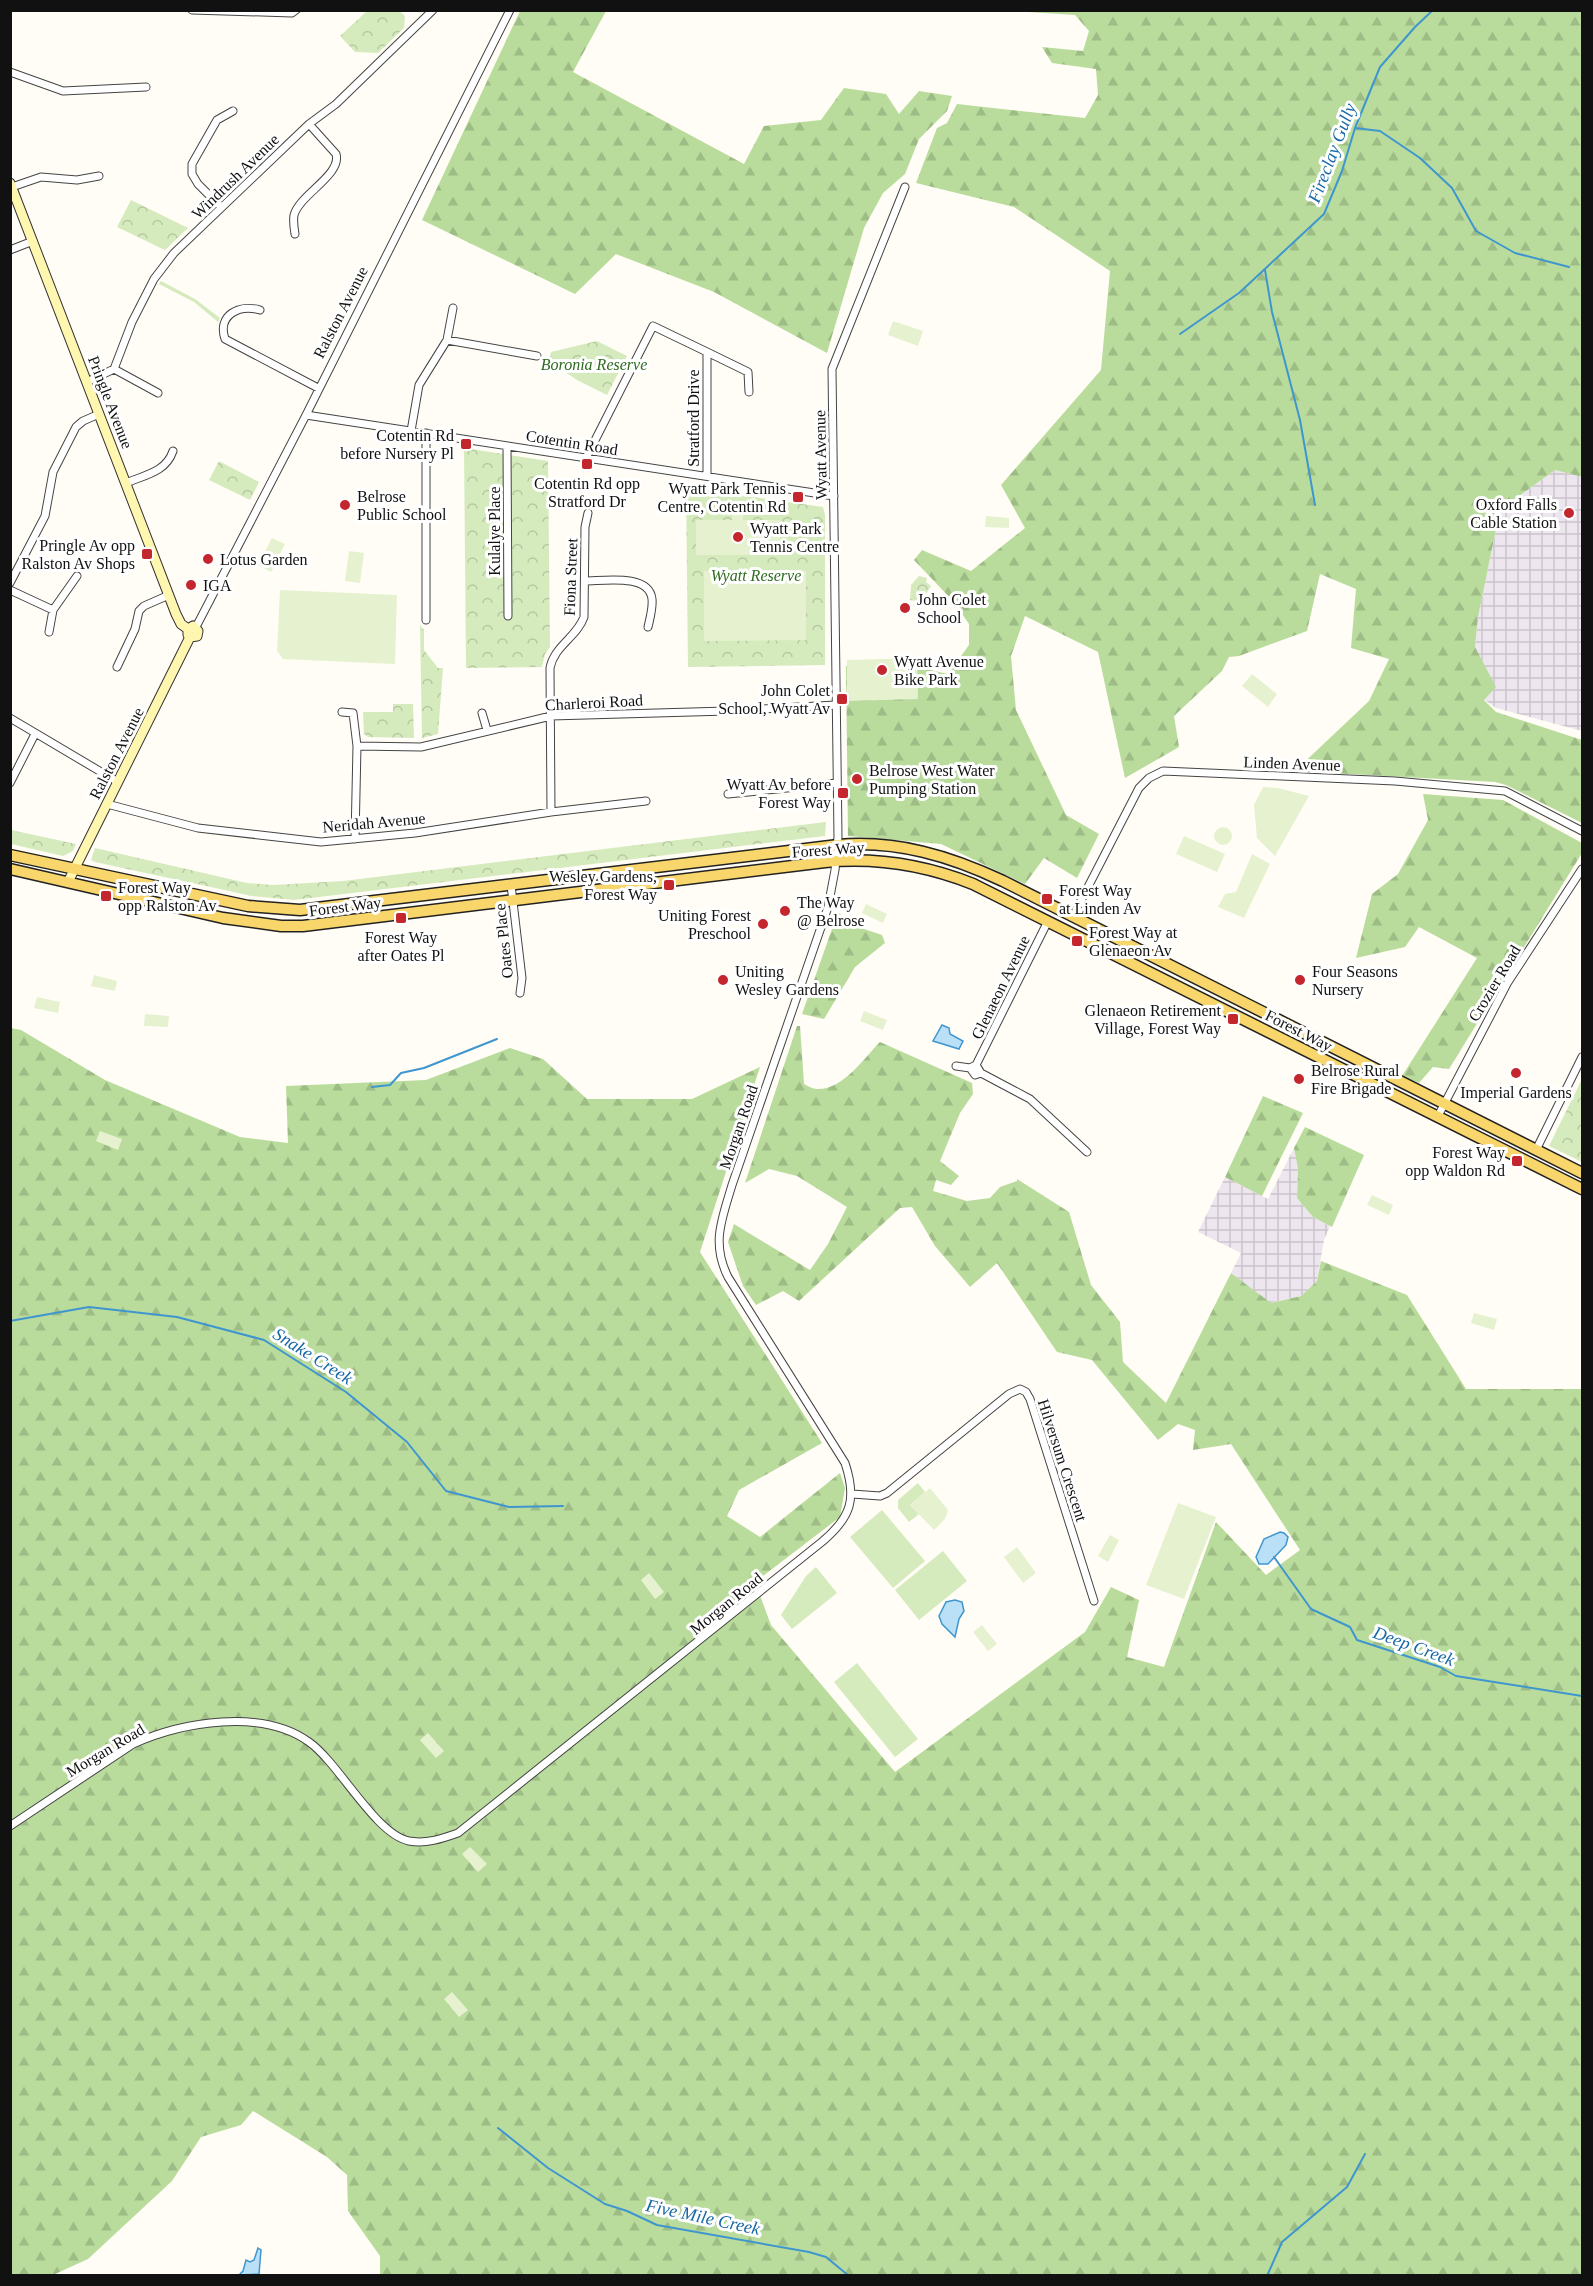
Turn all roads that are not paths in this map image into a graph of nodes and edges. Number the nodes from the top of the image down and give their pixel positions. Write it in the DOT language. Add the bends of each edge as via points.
graph roads {
  1 [pos="192,10"];
  2 [pos="296,10"];
  3 [pos="433,10"];
  4 [pos="510,10"];
  5 [pos="10,72"];
  6 [pos="146,87"];
  7 [pos="234,111"];
  8 [pos="309,124"];
  9 [pos="99,177"];
  10 [pos="11,185"];
  11 [pos="905,188"];
  12 [pos="221,207"];
  13 [pos="295,234"];
  14 [pos="33,241"];
  15 [pos="10,250"];
  16 [pos="453,308"];
  17 [pos="260,310"];
  18 [pos="447,340"];
  19 [pos="707,352"];
  20 [pos="537,356"];
  21 [pos="114,369"];
  22 [pos="87,382"];
  23 [pos="318,388"];
  24 [pos="749,392"];
  25 [pos="158,393"];
  26 [pos="99,414"];
  27 [pos="306,415"];
  28 [pos="411,431"];
  29 [pos="426,433"];
  30 [pos="507,446"];
  31 [pos="173,451"];
  32 [pos="586,458"];
  33 [pos="707,476"];
  34 [pos="126,483"];
  35 [pos="834,496"];
  36 [pos="588,513"];
  37 [pos="77,576"];
  38 [pos="585,581"];
  39 [pos="10,584"];
  40 [pos="10,590"];
  41 [pos="169,595"];
  42 [pos="53,610"];
  43 [pos="508,616"];
  44 [pos="426,620"];
  45 [pos="648,627"];
  46 [pos="191,631"];
  47 [pos="49,632"];
  48 [pos="117,668"];
  49 [pos="836,705"];
  50 [pos="342,712"];
  51 [pos="482,713"];
  52 [pos="551,716"];
  53 [pos="10,718"];
  54 [pos="487,730"];
  55 [pos="35,734"];
  56 [pos="357,746"];
  57 [pos="118,782"];
  58 [pos="10,783"];
  59 [pos="837,783"];
  60 [pos="728,794"];
  61 [pos="646,801"];
  62 [pos="107,804"];
  63 [pos="551,812"];
  64 [pos="1582,831"];
  65 [pos="355,839"];
  66 [pos="838,845"];
  67 [pos="10,855"];
  68 [pos="836,860"];
  69 [pos="1582,868"];
  70 [pos="10,869"];
  71 [pos="75,869"];
  72 [pos="1002,880"];
  73 [pos="68,882"];
  74 [pos="511,885"];
  75 [pos="512,900"];
  76 [pos="1073,916"];
  77 [pos="1048,921"];
  78 [pos="1115,937"];
  79 [pos="520,993"];
  80 [pos="1582,1057"];
  81 [pos="956,1066"];
  82 [pos="973,1067"];
  83 [pos="1444,1104"];
  84 [pos="1438,1116"];
  85 [pos="1536,1150"];
  86 [pos="1087,1152"];
  87 [pos="1582,1173"];
  88 [pos="1582,1189"];
  89 [pos="852,1494"];
  90 [pos="1095,1601"];
  91 [pos="10,1826"];
  1 -- 2 [label="street"];
  3 -- 8 [label="street, Windrush Avenue" via="336,104"];
  4 -- 23 [label="street, Ralston Avenue"];
  5 -- 6 [label="street" via="63,91"];
  7 -- 12 [label="street" via="217,120 192,165 198,184"];
  8 -- 12 [label="street, Windrush Avenue"];
  8 -- 13 [label="street" via="338,158 334,170 299,205 294,218"];
  9 -- 10 [label="street" via="41,177"];
  10 -- 14 [label="street, Pringle Avenue"];
  11 -- 35 [label="street, Wyatt Avenue" via="834,360"];
  12 -- 21 [label="street, Windrush Avenue" via="163,266 132,322"];
  14 -- 15 [label="street"];
  14 -- 22 [label="street, Pringle Avenue"];
  16 -- 18 [label="street"];
  17 -- 23 [label="street" via="243,307 234,312 224,325 225,339"];
  18 -- 20 [label="street"];
  18 -- 28 [label="street" via="418,385"];
  19 -- 24 [label="street" via="748,372"];
  19 -- 32 [label="street, Stratford Drive" via="653,326"];
  19 -- 33 [label="street, Stratford Drive"];
  21 -- 22 [label="street"];
  21 -- 25 [label="street"];
  22 -- 26 [label="street, Pringle Avenue"];
  23 -- 27 [label="street, Ralston Avenue"];
  26 -- 34 [label="street, Pringle Avenue"];
  26 -- 39 [label="street" via="76,427 52,472 45,516"];
  27 -- 28 [label="street, Cotentin Road"];
  27 -- 46 [label="street, Ralston Avenue"];
  28 -- 29 [label="street, Cotentin Road"];
  29 -- 30 [label="street, Cotentin Road"];
  29 -- 44 [label="street"];
  30 -- 32 [label="street, Cotentin Road"];
  30 -- 43 [label="street, Kulalye Place"];
  31 -- 34 [label="street" via="169,463 158,471"];
  32 -- 33 [label="street, Cotentin Road"];
  33 -- 35 [label="street, Cotentin Road"];
  34 -- 41 [label="street, Pringle Avenue"];
  35 -- 49 [label="street, Wyatt Avenue"];
  36 -- 38 [label="street, Fiona Street"];
  37 -- 42 [label="street"];
  38 -- 45 [label="street" via="642,583 652,598"];
  38 -- 52 [label="street, Fiona Street" via="582,623 551,663"];
  40 -- 42 [label="street"];
  41 -- 46 [label="street, Pringle Avenue" via="179,620"];
  41 -- 48 [label="street" via="138,611 135,629"];
  42 -- 47 [label="street"];
  46 -- 57 [label="street, Ralston Avenue"];
  49 -- 52 [label="street, Charleroi Road"];
  49 -- 59 [label="street, Wyatt Avenue"];
  50 -- 56 [label="street" via="353,713"];
  51 -- 54 [label="street"];
  52 -- 54 [label="street, Charleroi Road"];
  52 -- 63 [label="street, Fiona Street"];
  53 -- 55 [label="street"];
  54 -- 56 [label="street, Charleroi Road" via="421,747"];
  55 -- 57 [label="street"];
  55 -- 58 [label="street"];
  56 -- 65 [label="street"];
  57 -- 62 [label="street, Ralston Avenue"];
  59 -- 60 [label="street"];
  59 -- 66 [label="street, Wyatt Avenue"];
  61 -- 63 [label="street, Neridah Avenue"];
  62 -- 65 [label="street, Neridah Avenue" via="198,828 321,842"];
  62 -- 71 [label="street, Ralston Avenue"];
  63 -- 65 [label="street, Neridah Avenue"];
  64 -- 76 [label="street, Linden Avenue" via="1505,791 1395,781 1163,771 1139,788"];
  66 -- 68 [label="street, Morgan Road"];
  66 -- 72 [label="main road, Forest Way" via="881,845 926,852 968,864"];
  66 -- 74 [label="main road, Forest Way"];
  67 -- 71 [label="main road, Forest Way"];
  68 -- 75 [label="main road, Forest Way"];
  68 -- 77 [label="main road, Forest Way" via="900,863 935,871 973,884"];
  68 -- 89 [label="street, Morgan Road" via="828,907 732,1185 718,1247 728,1277 846,1463"];
  69 -- 83 [label="street, Crozier Road" via="1508,982"];
  70 -- 73 [label="main road, Forest Way"];
  71 -- 73 [label="street, Ralston Avenue"];
  71 -- 74 [label="main road, Forest Way" via="248,906 284,910"];
  72 -- 76 [label="main road, Forest Way"];
  72 -- 77 [label="main road" via="1042,907"];
  73 -- 75 [label="main road, Forest Way" via="223,918 281,926 333,924"];
  74 -- 75 [label="street, Oates Place"];
  75 -- 79 [label="street, Oates Place" via="522,978"];
  76 -- 78 [label="main road, Forest Way"];
  77 -- 78 [label="main road" via="1058,917 1102,936"];
  77 -- 82 [label="street, Glenaeon Avenue"];
  77 -- 84 [label="main road, Forest Way"];
  78 -- 83 [label="main road, Forest Way"];
  80 -- 85 [label="street"];
  81 -- 82 [label="street"];
  82 -- 86 [label="street" via="1030,1099"];
  83 -- 84 [label="street, Crozier Road"];
  83 -- 85 [label="main road, Forest Way"];
  84 -- 88 [label="main road, Forest Way"];
  85 -- 87 [label="main road, Forest Way"];
  89 -- 90 [label="street, Hilversum Crescent" via="880,1496 887,1492 1020,1389 1030,1399"];
  89 -- 91 [label="street, Morgan Road" via="846,1517 836,1530 458,1833 424,1842 394,1835 309,1741 283,1729 228,1722 186,1727 133,1744"];
}
